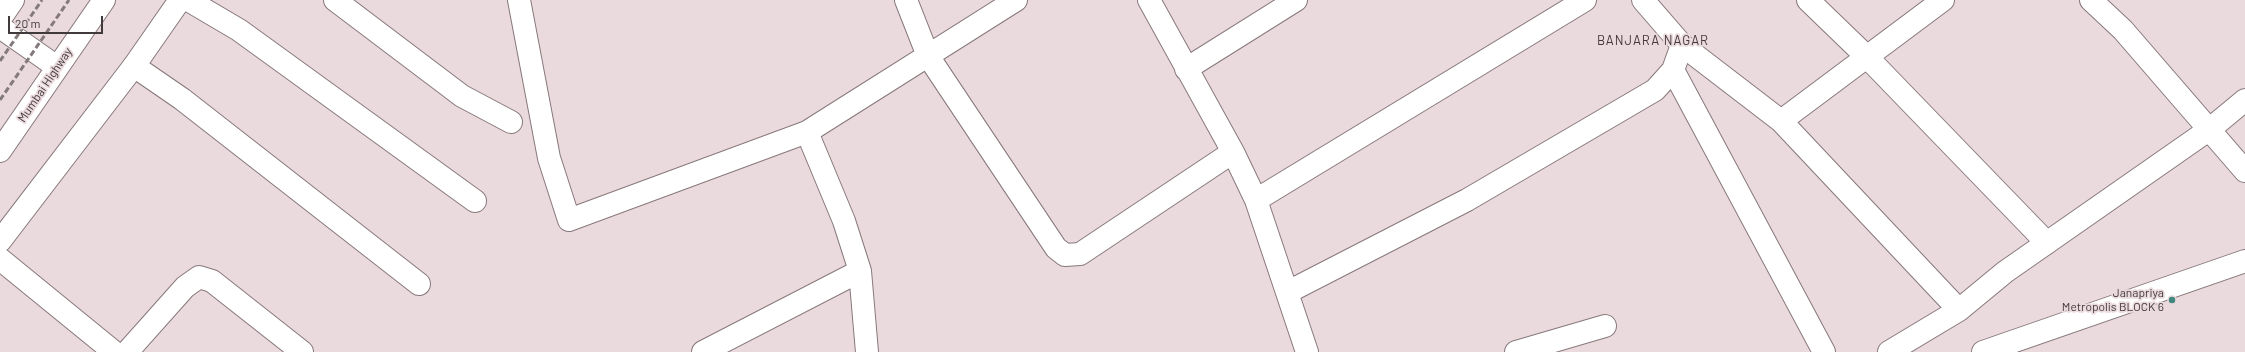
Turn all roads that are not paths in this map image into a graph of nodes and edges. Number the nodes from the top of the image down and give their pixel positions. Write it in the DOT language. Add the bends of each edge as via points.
graph roads {
  1 [pos="13,0"];
  2 [pos="104,0"];
  3 [pos="180,0"];
  4 [pos="188,0"];
  5 [pos="335,0"];
  6 [pos="519,0"];
  7 [pos="906,0"];
  8 [pos="1016,0"];
  9 [pos="1149,0"];
  10 [pos="1296,0"];
  11 [pos="1585,0"];
  12 [pos="1643,0"];
  13 [pos="1808,0"];
  14 [pos="1943,0"];
  15 [pos="2092,0"];
  16 [pos="0,19"];
  17 [pos="0,27"];
  18 [pos="1682,45"];
  19 [pos="928,56"];
  20 [pos="1867,57"];
  21 [pos="134,66"];
  22 [pos="57,67"];
  23 [pos="1186,69"];
  24 [pos="1673,70"];
  25 [pos="2245,100"];
  26 [pos="511,122"];
  27 [pos="1781,122"];
  28 [pos="2210,129"];
  29 [pos="807,132"];
  30 [pos="0,151"];
  31 [pos="1233,152"];
  32 [pos="2245,171"];
  33 [pos="1256,200"];
  34 [pos="475,201"];
  35 [pos="0,241"];
  36 [pos="2047,243"];
  37 [pos="0,259"];
  38 [pos="2245,261"];
  39 [pos="860,271"];
  40 [pos="419,284"];
  41 [pos="1288,292"];
  42 [pos="1959,310"];
  43 [pos="1605,326"];
  44 [pos="114,352"];
  45 [pos="127,352"];
  46 [pos="302,352"];
  47 [pos="703,352"];
  48 [pos="867,352"];
  49 [pos="1307,352"];
  50 [pos="1516,352"];
  51 [pos="1824,352"];
  52 [pos="1889,352"];
  53 [pos="1983,352"];
  1 -- 16 [label="main road"];
  2 -- 22 [label="main road, Mumbai Highway"];
  3 -- 21 [label="main road"];
  4 -- 34 [label="main road" via="239,30"];
  5 -- 26 [label="main road" via="462,96"];
  6 -- 29 [label="main road" via="549,158 569,220"];
  7 -- 19 [label="main road"];
  8 -- 19 [label="main road"];
  9 -- 23 [label="main road"];
  10 -- 23 [label="main road"];
  11 -- 33 [label="main road"];
  12 -- 18 [label="main road"];
  13 -- 20 [label="main road"];
  14 -- 20 [label="main road"];
  15 -- 28 [label="main road" via="2124,30"];
  17 -- 22 [label="main road"];
  18 -- 24 [label="main road"];
  18 -- 27 [label="main road"];
  19 -- 29 [label="main road"];
  19 -- 31 [label="main road" via="1056,248 1065,255 1080,254"];
  20 -- 27 [label="main road"];
  20 -- 36 [label="main road"];
  21 -- 35 [label="main road"];
  21 -- 40 [label="main road" via="182,99"];
  22 -- 30 [label="main road, Mumbai Highway"];
  23 -- 31 [label="main road"];
  24 -- 41 [label="main road" via="1655,90 1467,200"];
  24 -- 51 [label="main road"];
  25 -- 28 [label="main road"];
  27 -- 42 [label="main road"];
  28 -- 32 [label="main road"];
  28 -- 36 [label="main road"];
  29 -- 39 [label="main road" via="844,221"];
  31 -- 33 [label="main road"];
  33 -- 41 [label="main road"];
  36 -- 42 [label="main road" via="2005,272"];
  37 -- 44 [label="main road"];
  38 -- 53 [label="main road"];
  39 -- 47 [label="main road"];
  39 -- 48 [label="main road"];
  41 -- 49 [label="main road"];
  42 -- 52 [label="main road"];
  43 -- 50 [label="main road"];
  45 -- 46 [label="main road" via="185,287 199,277 212,281"];
}
